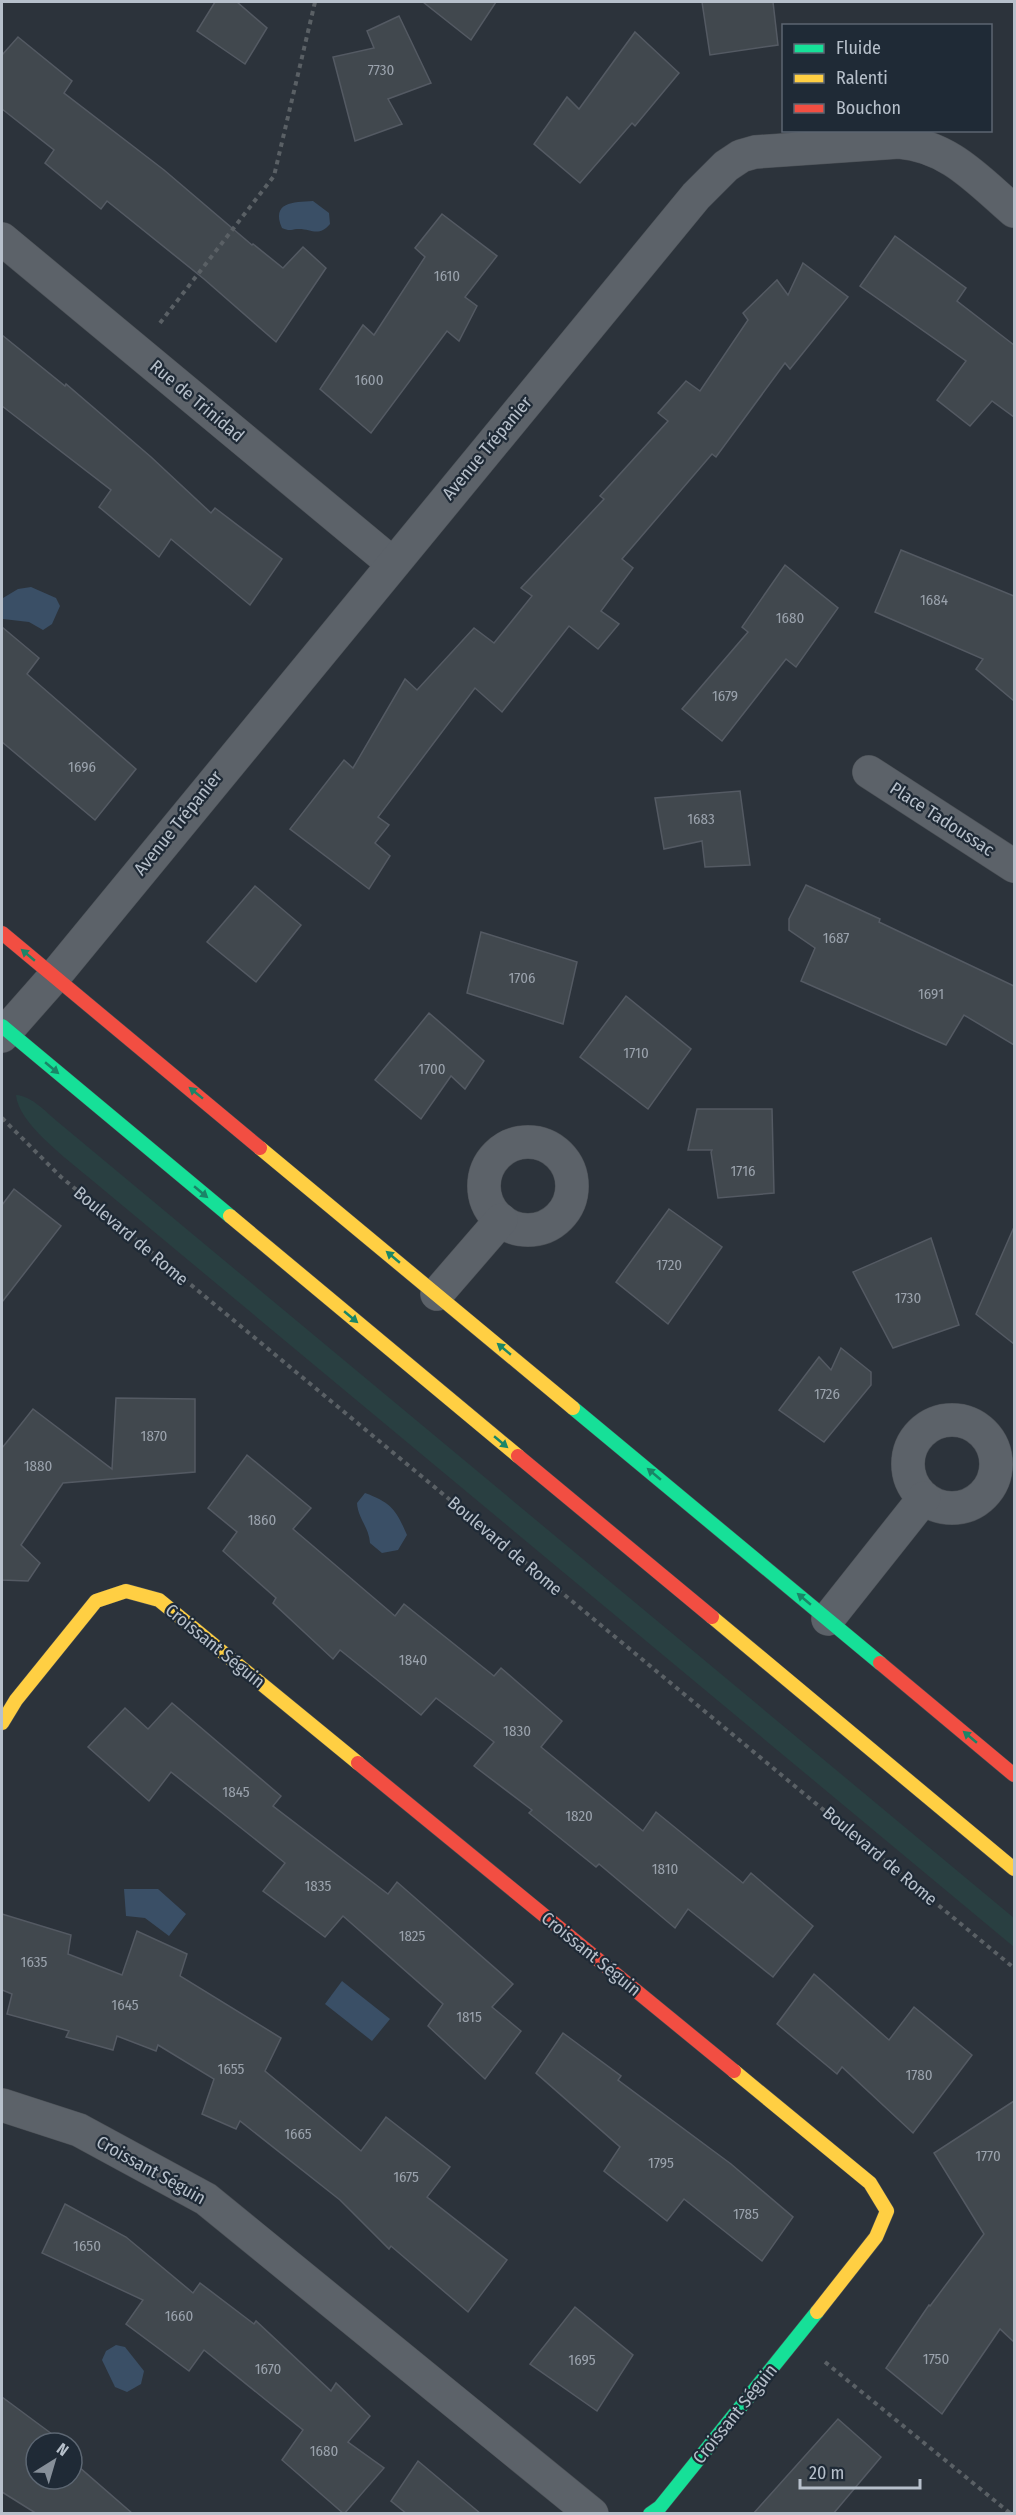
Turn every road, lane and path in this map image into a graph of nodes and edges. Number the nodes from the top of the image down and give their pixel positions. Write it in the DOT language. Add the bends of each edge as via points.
graph roads {
  1 [pos="315,2"];
  2 [pos="1014,211"];
  3 [pos="2,239"];
  4 [pos="156,329"];
  5 [pos="392,563"];
  6 [pos="869,772"];
  7 [pos="1014,866"];
  8 [pos="2,933"];
  9 [pos="54,977"];
  10 [pos="3,1031"];
  11 [pos="2,1118"];
  12 [pos="501,1220"];
  13 [pos="437,1294"];
  14 [pos="924,1498"];
  15 [pos="828,1619"];
  16 [pos="2,1723"];
  17 [pos="1014,1775"];
  18 [pos="1014,1869"];
  19 [pos="1014,1968"];
  20 [pos="2,2105"];
  21 [pos="819,2357"];
  22 [pos="592,2514"];
  23 [pos="650,2514"];
  24 [pos="1011,2514"];
  1 -- 4 [label="path" via="274,176"];
  2 -- 5 [label="street, Avenue Trépanier" via="948,157 915,144 774,150 741,156 696,196"];
  3 -- 5 [label="street, Rue de Trinidad"];
  5 -- 9 [label="street, Avenue Trépanier"];
  6 -- 7 [label="street, Place Tadoussac"];
  9 -- 8 [label="main road, one-way"];
  9 -- 10 [label="street, Avenue Trépanier"];
  13 -- 9 [label="main road, one-way"];
  10 -- 18 [label="main road, one-way"];
  11 -- 19 [label="path, Boulevard de Rome" via="61,1177"];
  12 -- 13 [label="street"];
  15 -- 13 [label="main road, one-way"];
  14 -- 15 [label="street"];
  17 -- 15 [label="main road, one-way"];
  16 -- 23 [label="main road, Croissant Séguin" via="96,1601 126,1591 159,1600 870,2183 887,2211 876,2237 660,2507"];
  20 -- 22 [label="street, Croissant Séguin" via="79,2130 206,2199"];
  21 -- 24 [label="path"];
}
